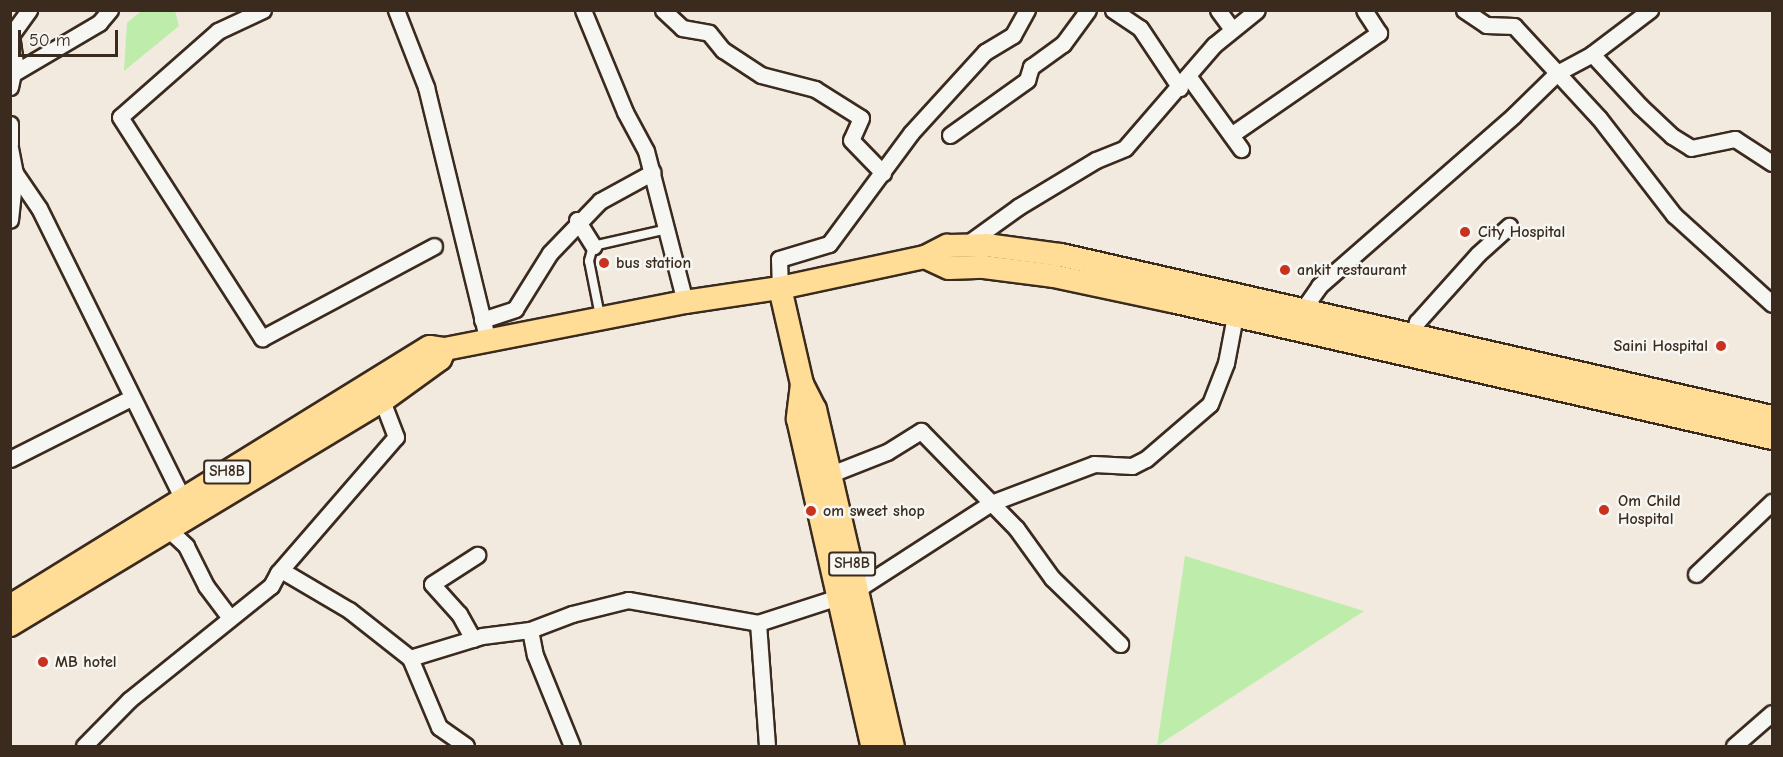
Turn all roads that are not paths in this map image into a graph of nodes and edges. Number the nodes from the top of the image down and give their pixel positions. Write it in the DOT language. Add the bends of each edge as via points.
graph roads {
  1 [pos="29,10"];
  2 [pos="110,10"];
  3 [pos="263,10"];
  4 [pos="396,10"];
  5 [pos="583,10"];
  6 [pos="663,10"];
  7 [pos="1027,10"];
  8 [pos="1088,10"];
  9 [pos="1113,10"];
  10 [pos="1218,10"];
  11 [pos="1257,10"];
  12 [pos="1364,10"];
  13 [pos="1464,10"];
  14 [pos="1650,10"];
  15 [pos="1233,29"];
  16 [pos="11,35"];
  17 [pos="1592,54"];
  18 [pos="1557,72"];
  19 [pos="12,80"];
  20 [pos="1185,83"];
  21 [pos="10,124"];
  22 [pos="950,135"];
  23 [pos="1231,135"];
  24 [pos="10,146"];
  25 [pos="1240,149"];
  26 [pos="1773,163"];
  27 [pos="653,172"];
  28 [pos="13,173"];
  29 [pos="883,173"];
  30 [pos="10,220"];
  31 [pos="577,220"];
  32 [pos="1509,226"];
  33 [pos="669,229"];
  34 [pos="434,246"];
  35 [pos="592,246"];
  36 [pos="964,246"];
  37 [pos="925,257"];
  38 [pos="780,288"];
  39 [pos="1174,291"];
  40 [pos="685,302"];
  41 [pos="1773,304"];
  42 [pos="1235,316"];
  43 [pos="601,317"];
  44 [pos="1297,320"];
  45 [pos="484,329"];
  46 [pos="1413,335"];
  47 [pos="446,349"];
  48 [pos="802,384"];
  49 [pos="131,398"];
  50 [pos="382,401"];
  51 [pos="1773,417"];
  52 [pos="1773,438"];
  53 [pos="10,459"];
  54 [pos="831,474"];
  55 [pos="1773,502"];
  56 [pos="991,503"];
  57 [pos="187,507"];
  58 [pos="168,529"];
  59 [pos="477,555"];
  60 [pos="281,570"];
  61 [pos="1696,574"];
  62 [pos="848,593"];
  63 [pos="10,606"];
  64 [pos="230,618"];
  65 [pos="758,623"];
  66 [pos="10,625"];
  67 [pos="531,630"];
  68 [pos="473,639"];
  69 [pos="1120,644"];
  70 [pos="410,658"];
  71 [pos="1773,713"];
  72 [pos="84,747"];
  73 [pos="466,747"];
  74 [pos="572,747"];
  75 [pos="767,747"];
  76 [pos="872,747"];
  77 [pos="893,747"];
  78 [pos="1734,747"];
  1 -- 16 [label="street"];
  2 -- 19 [label="street" via="99,23"];
  3 -- 34 [label="street" via="218,31 120,117 262,338"];
  4 -- 45 [label="street" via="426,87"];
  5 -- 27 [label="street"];
  6 -- 29 [label="street" via="682,28 709,33 723,50 761,75 815,89 861,118 851,140"];
  7 -- 29 [label="street" via="1013,35 985,52 945,93"];
  8 -- 22 [label="street" via="1063,44 1031,67 1027,80"];
  9 -- 20 [label="street" via="1140,28"];
  10 -- 15 [label="street"];
  11 -- 15 [label="street"];
  12 -- 23 [label="street" via="1379,33"];
  13 -- 18 [label="street" via="1486,25 1514,26"];
  14 -- 17 [label="street"];
  15 -- 20 [label="street"];
  16 -- 19 [label="street"];
  17 -- 18 [label="street"];
  17 -- 26 [label="street" via="1672,136 1692,148 1735,139"];
  18 -- 41 [label="street" via="1599,118 1674,214"];
  18 -- 44 [label="street" via="1514,115 1319,286"];
  20 -- 23 [label="street"];
  20 -- 36 [label="street" via="1153,112 1125,148 1096,160 1018,207"];
  21 -- 24 [label="street"];
  23 -- 25 [label="street"];
  24 -- 28 [label="street"];
  27 -- 31 [label="street" via="600,201"];
  27 -- 33 [label="street"];
  28 -- 30 [label="street"];
  28 -- 49 [label="street" via="39,208"];
  29 -- 38 [label="street" via="829,244 779,260"];
  31 -- 35 [label="street"];
  31 -- 45 [label="street" via="549,253 515,309"];
  32 -- 46 [label="street" via="1478,254 1417,322"];
  33 -- 35 [label="lane"];
  33 -- 40 [label="street"];
  35 -- 43 [label="lane" via="589,261"];
  36 -- 37 [label="main road" via="947,246"];
  36 -- 39 [label="main road" via="1062,255"];
  37 -- 38 [label="main road"];
  37 -- 39 [label="main road" via="949,268 984,267"];
  38 -- 40 [label="main road, SH8B"];
  38 -- 48 [label="main road, SH8B"];
  39 -- 42 [label="main road"];
  39 -- 44 [label="main road"];
  40 -- 43 [label="main road, SH8B"];
  42 -- 44 [label="main road"];
  42 -- 56 [label="street" via="1226,363 1210,404 1146,459 1132,466 1094,464"];
  43 -- 45 [label="main road, SH8B"];
  44 -- 46 [label="main road"];
  44 -- 52 [label="main road"];
  45 -- 47 [label="main road, SH8B"];
  46 -- 51 [label="main road"];
  47 -- 50 [label="main road, SH8B" via="440,359"];
  47 -- 57 [label="main road, SH8B" via="430,347"];
  48 -- 54 [label="main road, SH8B" via="815,409"];
  48 -- 62 [label="main road, SH8B" via="798,419"];
  49 -- 53 [label="street"];
  49 -- 57 [label="street"];
  50 -- 57 [label="main road, SH8B"];
  50 -- 60 [label="street" via="396,437"];
  54 -- 56 [label="street" via="887,452 921,431"];
  54 -- 62 [label="main road, SH8B"];
  55 -- 61 [label="street"];
  56 -- 62 [label="street"];
  56 -- 69 [label="street" via="1016,528 1052,578"];
  57 -- 58 [label="main road, SH8B"];
  57 -- 63 [label="main road, SH8B"];
  58 -- 64 [label="street" via="186,546"];
  58 -- 66 [label="main road, SH8B"];
  59 -- 68 [label="street" via="432,584 459,614"];
  60 -- 64 [label="street" via="272,586"];
  60 -- 70 [label="street" via="349,610"];
  62 -- 65 [label="street"];
  62 -- 76 [label="main road, SH8B"];
  62 -- 77 [label="main road, SH8B"];
  64 -- 72 [label="street" via="129,700"];
  65 -- 67 [label="street" via="628,600 572,614"];
  65 -- 75 [label="street"];
  67 -- 68 [label="street"];
  67 -- 74 [label="street" via="536,655"];
  68 -- 70 [label="street"];
  70 -- 73 [label="street" via="439,727"];
  71 -- 78 [label="street"];
}
